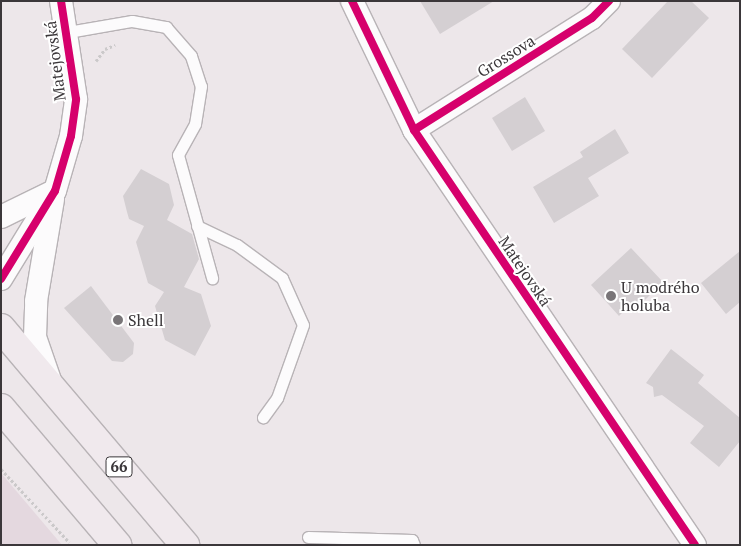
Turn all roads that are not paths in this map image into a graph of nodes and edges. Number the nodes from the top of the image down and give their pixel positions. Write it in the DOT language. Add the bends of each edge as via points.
graph roads {
  1 [pos="61,1"];
  2 [pos="352,1"];
  3 [pos="609,1"];
  4 [pos="68,32"];
  5 [pos="414,130"];
  6 [pos="55,191"];
  7 [pos="1,217"];
  8 [pos="197,226"];
  9 [pos="212,278"];
  10 [pos="1,279"];
  11 [pos="1,328"];
  12 [pos="54,389"];
  13 [pos="1,408"];
  14 [pos="263,417"];
  15 [pos="308,537"];
  16 [pos="117,545"];
  17 [pos="185,545"];
  18 [pos="414,545"];
  19 [pos="695,545"];
  1 -- 4 [label="street, Matejovská"];
  2 -- 5 [label="street, Matejovská"];
  3 -- 5 [label="street, Grossova" via="592,18"];
  4 -- 6 [label="street, Matejovská" via="76,99 71,136"];
  4 -- 8 [label="lane" via="132,22 166,27 191,56 201,86 195,124 178,155"];
  5 -- 19 [label="street, Matejovská"];
  6 -- 7 [label="street"];
  6 -- 10 [label="street, Matejovská"];
  6 -- 12 [label="street" via="38,283 36,319 36,337"];
  8 -- 9 [label="lane"];
  8 -- 14 [label="lane" via="237,245 282,278 303,325 277,398"];
  11 -- 12 [label="main road, 66"];
  12 -- 17 [label="main road, 66"];
  13 -- 16 [label="main road"];
  15 -- 18 [label="lane" via="412,540"];
}
